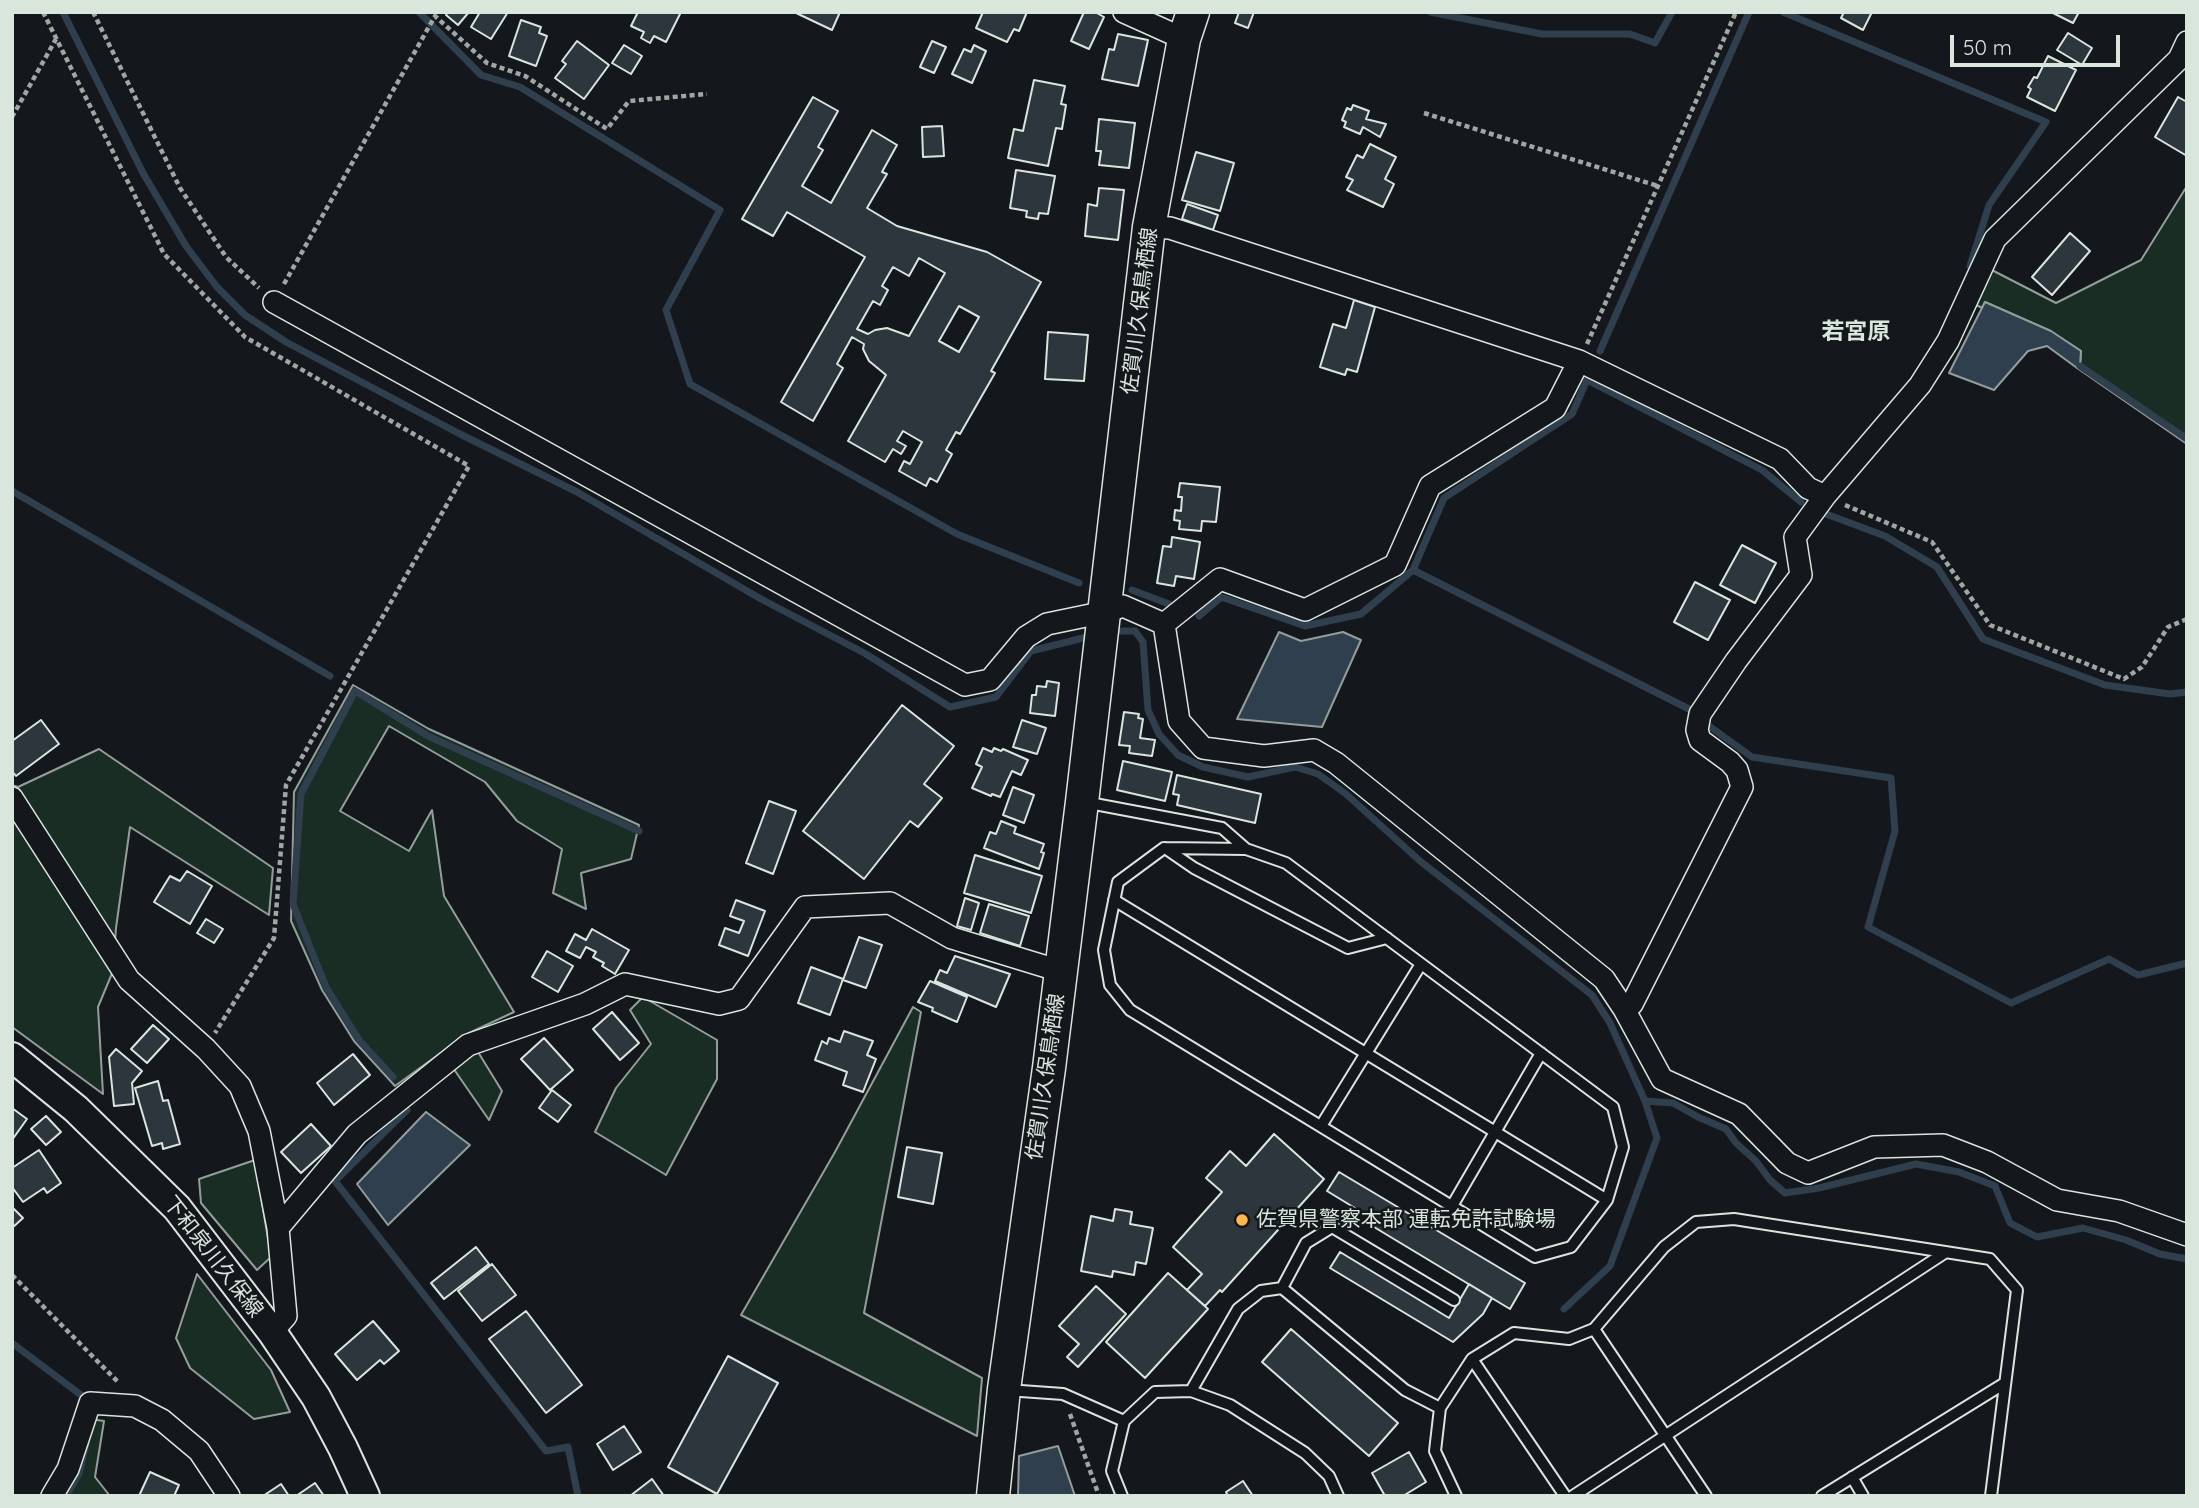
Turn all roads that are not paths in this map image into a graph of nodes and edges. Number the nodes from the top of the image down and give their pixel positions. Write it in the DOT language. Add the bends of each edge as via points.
graph roads {
  1 [pos="1124,12"];
  2 [pos="1189,26"];
  3 [pos="2187,42"];
  4 [pos="1149,227"];
  5 [pos="274,302"];
  6 [pos="1579,361"];
  7 [pos="1825,496"];
  8 [pos="1105,612"];
  9 [pos="1164,624"];
  10 [pos="12,797"];
  11 [pos="1082,802"];
  12 [pos="1164,848"];
  13 [pos="1246,849"];
  14 [pos="1114,900"];
  15 [pos="1387,938"];
  16 [pos="1421,964"];
  17 [pos="1060,971"];
  18 [pos="1624,1009"];
  19 [pos="1366,1053"];
  20 [pos="1541,1053"];
  21 [pos="12,1056"];
  22 [pos="1321,1126"];
  23 [pos="1495,1131"];
  24 [pos="1607,1200"];
  25 [pos="1451,1206"];
  26 [pos="278,1228"];
  27 [pos="2187,1235"];
  28 [pos="1946,1252"];
  29 [pos="1282,1288"];
  30 [pos="1454,1300"];
  31 [pos="1594,1329"];
  32 [pos="272,1332"];
  33 [pos="1472,1359"];
  34 [pos="2005,1382"];
  35 [pos="1004,1390"];
  36 [pos="1191,1391"];
  37 [pos="1440,1408"];
  38 [pos="1124,1421"];
  39 [pos="1665,1435"];
  40 [pos="1852,1477"];
  41 [pos="52,1496"];
  42 [pos="229,1496"];
  43 [pos="365,1496"];
  44 [pos="993,1496"];
  45 [pos="1122,1496"];
  46 [pos="1338,1496"];
  47 [pos="1456,1496"];
  48 [pos="1564,1496"];
  49 [pos="1573,1496"];
  50 [pos="1706,1496"];
  51 [pos="1822,1496"];
  52 [pos="1863,1496"];
  53 [pos="1991,1496"];
  1 -- 2 [label="street"];
  2 -- 4 [label="main road, 佐賀川久保鳥栖線"];
  3 -- 7 [label="street" via="2179,59 1995,239 1948,341 1920,385"];
  4 -- 6 [label="street" via="1170,228"];
  4 -- 8 [label="main road, 佐賀川久保鳥栖線"];
  5 -- 8 [label="street" via="965,685 990,680 1026,637 1047,624"];
  6 -- 7 [label="street" via="1780,459 1808,488"];
  6 -- 9 [label="street" via="1555,408 1430,486 1395,565 1305,610 1220,579"];
  7 -- 18 [label="street" via="1795,537 1801,575 1700,714 1700,740 1730,762 1742,787 1632,1004"];
  8 -- 9 [label="street" via="1123,606"];
  8 -- 11 [label="main road, 佐賀川久保鳥栖線"];
  9 -- 18 [label="street" via="1179,721 1203,748 1264,756 1314,750 1336,763 1604,979"];
  10 -- 26 [label="street" via="129,980 240,1086 260,1131"];
  11 -- 13 [label="lane" via="1222,828"];
  11 -- 17 [label="main road, 佐賀川久保鳥栖線"];
  12 -- 13 [label="lane"];
  12 -- 14 [label="lane" via="1118,882"];
  12 -- 15 [label="lane" via="1348,948"];
  13 -- 15 [label="lane" via="1286,863"];
  14 -- 19 [label="lane"];
  14 -- 22 [label="lane" via="1104,950 1110,985 1130,1010"];
  15 -- 16 [label="lane"];
  16 -- 19 [label="lane"];
  16 -- 20 [label="lane"];
  17 -- 26 [label="street" via="952,938 890,903 805,907 739,999 719,1004 625,984 585,1004 468,1045 357,1134"];
  17 -- 35 [label="main road, 佐賀川久保鳥栖線"];
  18 -- 27 [label="street" via="1662,1079 1738,1114 1787,1163 1808,1173 1874,1147 1943,1145 1987,1162 2057,1200 2119,1211"];
  19 -- 22 [label="lane"];
  19 -- 23 [label="lane"];
  20 -- 23 [label="lane"];
  20 -- 24 [label="lane" via="1613,1107 1623,1147"];
  21 -- 32 [label="street, 下和泉川久保線" via="76,1109 177,1208"];
  22 -- 25 [label="lane"];
  23 -- 24 [label="lane"];
  23 -- 25 [label="lane"];
  24 -- 25 [label="lane" via="1572,1247 1535,1257"];
  26 -- 32 [label="street" via="286,1316"];
  28 -- 31 [label="lane" via="1734,1219 1696,1222 1664,1247"];
  28 -- 34 [label="lane" via="1990,1259 2017,1290"];
  28 -- 39 [label="lane"];
  29 -- 30 [label="lane" via="1306,1242 1332,1227"];
  29 -- 36 [label="lane" via="1261,1291 1238,1309"];
  29 -- 37 [label="lane" via="1405,1390"];
  31 -- 33 [label="lane" via="1569,1339 1514,1333"];
  31 -- 39 [label="lane"];
  32 -- 43 [label="street, 下和泉川久保線" via="316,1397"];
  33 -- 37 [label="lane"];
  33 -- 48 [label="lane"];
  34 -- 40 [label="lane"];
  34 -- 53 [label="lane"];
  35 -- 38 [label="lane" via="1063,1394"];
  35 -- 44 [label="main road, 佐賀川久保鳥栖線"];
  36 -- 38 [label="lane" via="1155,1392"];
  36 -- 46 [label="lane" via="1230,1405 1305,1453 1329,1476"];
  37 -- 47 [label="lane" via="1435,1451"];
  38 -- 45 [label="lane" via="1112,1471"];
  39 -- 49 [label="lane"];
  39 -- 50 [label="lane"];
  40 -- 51 [label="lane"];
  40 -- 52 [label="lane"];
  41 -- 42 [label="street" via="68,1469 90,1403 135,1406 162,1420 199,1451"];
}
